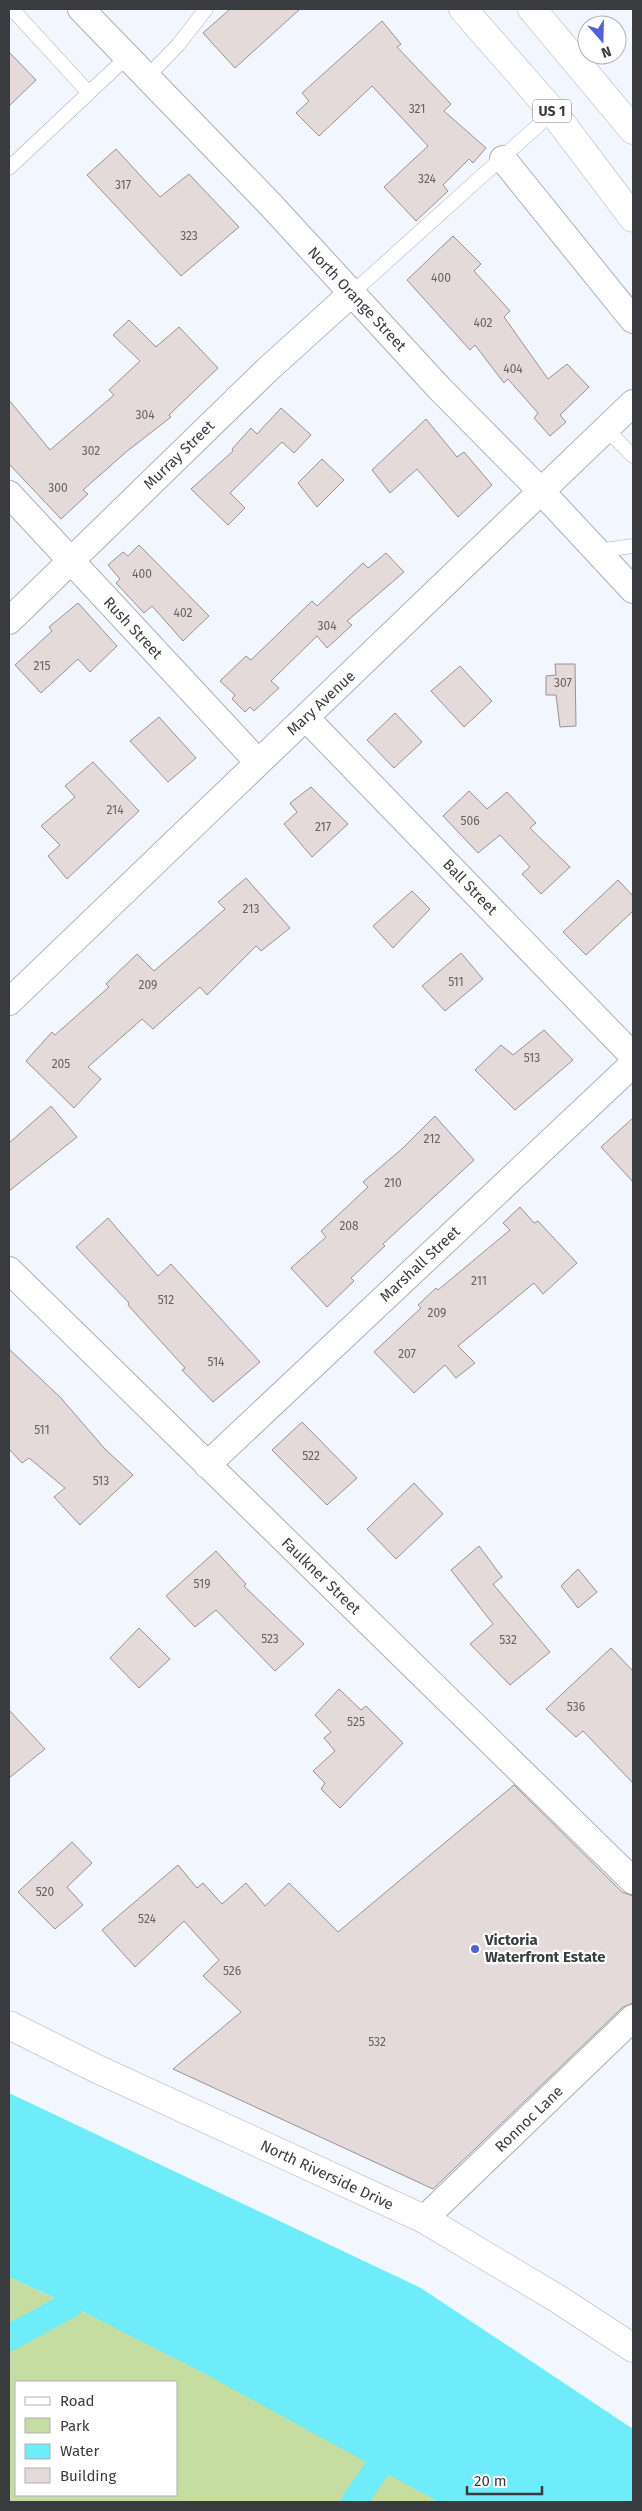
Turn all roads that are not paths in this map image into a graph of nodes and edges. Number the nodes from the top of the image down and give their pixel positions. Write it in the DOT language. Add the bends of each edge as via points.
graph roads {
  1 [pos="12,9"];
  2 [pos="81,9"];
  3 [pos="206,9"];
  4 [pos="463,9"];
  5 [pos="532,9"];
  6 [pos="127,56"];
  7 [pos="147,77"];
  8 [pos="89,93"];
  9 [pos="553,112"];
  10 [pos="633,130"];
  11 [pos="504,159"];
  12 [pos="9,168"];
  13 [pos="633,218"];
  14 [pos="352,292"];
  15 [pos="633,320"];
  16 [pos="633,403"];
  17 [pos="606,428"];
  18 [pos="633,456"];
  19 [pos="542,491"];
  20 [pos="9,494"];
  21 [pos="633,546"];
  22 [pos="597,551"];
  23 [pos="70,559"];
  24 [pos="633,590"];
  25 [pos="9,621"];
  26 [pos="306,718"];
  27 [pos="257,761"];
  28 [pos="9,1002"];
  29 [pos="633,1056"];
  30 [pos="633,1064"];
  31 [pos="9,1270"];
  32 [pos="207,1464"];
  33 [pos="633,1880"];
  34 [pos="633,2018"];
  35 [pos="9,2024"];
  36 [pos="424,2219"];
  37 [pos="633,2348"];
  1 -- 8 [label="lane"];
  2 -- 6 [label="street, North Orange Street"];
  3 -- 7 [label="lane"];
  4 -- 9 [label="street, US 1"];
  5 -- 10 [label="street"];
  6 -- 7 [label="street, North Orange Street"];
  6 -- 8 [label="lane"];
  7 -- 14 [label="street, North Orange Street"];
  8 -- 12 [label="lane"];
  9 -- 11 [label="lane"];
  9 -- 13 [label="street, US 1"];
  11 -- 14 [label="lane"];
  11 -- 15 [label="street"];
  14 -- 19 [label="street, North Orange Street" via="440,389"];
  14 -- 23 [label="street, Murray Street"];
  16 -- 17 [label="street, Mary Avenue"];
  17 -- 18 [label="lane"];
  17 -- 19 [label="street, Mary Avenue"];
  19 -- 22 [label="street, North Orange Street"];
  19 -- 26 [label="street, Mary Avenue"];
  20 -- 23 [label="street, Rush Street"];
  21 -- 22 [label="lane"];
  22 -- 24 [label="street, North Orange Street"];
  23 -- 25 [label="street, Murray Street"];
  23 -- 27 [label="street, Rush Street"];
  26 -- 27 [label="street, Mary Avenue"];
  26 -- 29 [label="street, Ball Street"];
  27 -- 28 [label="street, Mary Avenue"];
  30 -- 32 [label="street, Marshall Street"];
  31 -- 32 [label="street, Faulkner Street"];
  32 -- 33 [label="street, Faulkner Street"];
  34 -- 36 [label="street, Ronnoc Lane"];
  35 -- 36 [label="street, North Riverside Drive" via="95,2068"];
  36 -- 37 [label="street, North Riverside Drive"];
}
